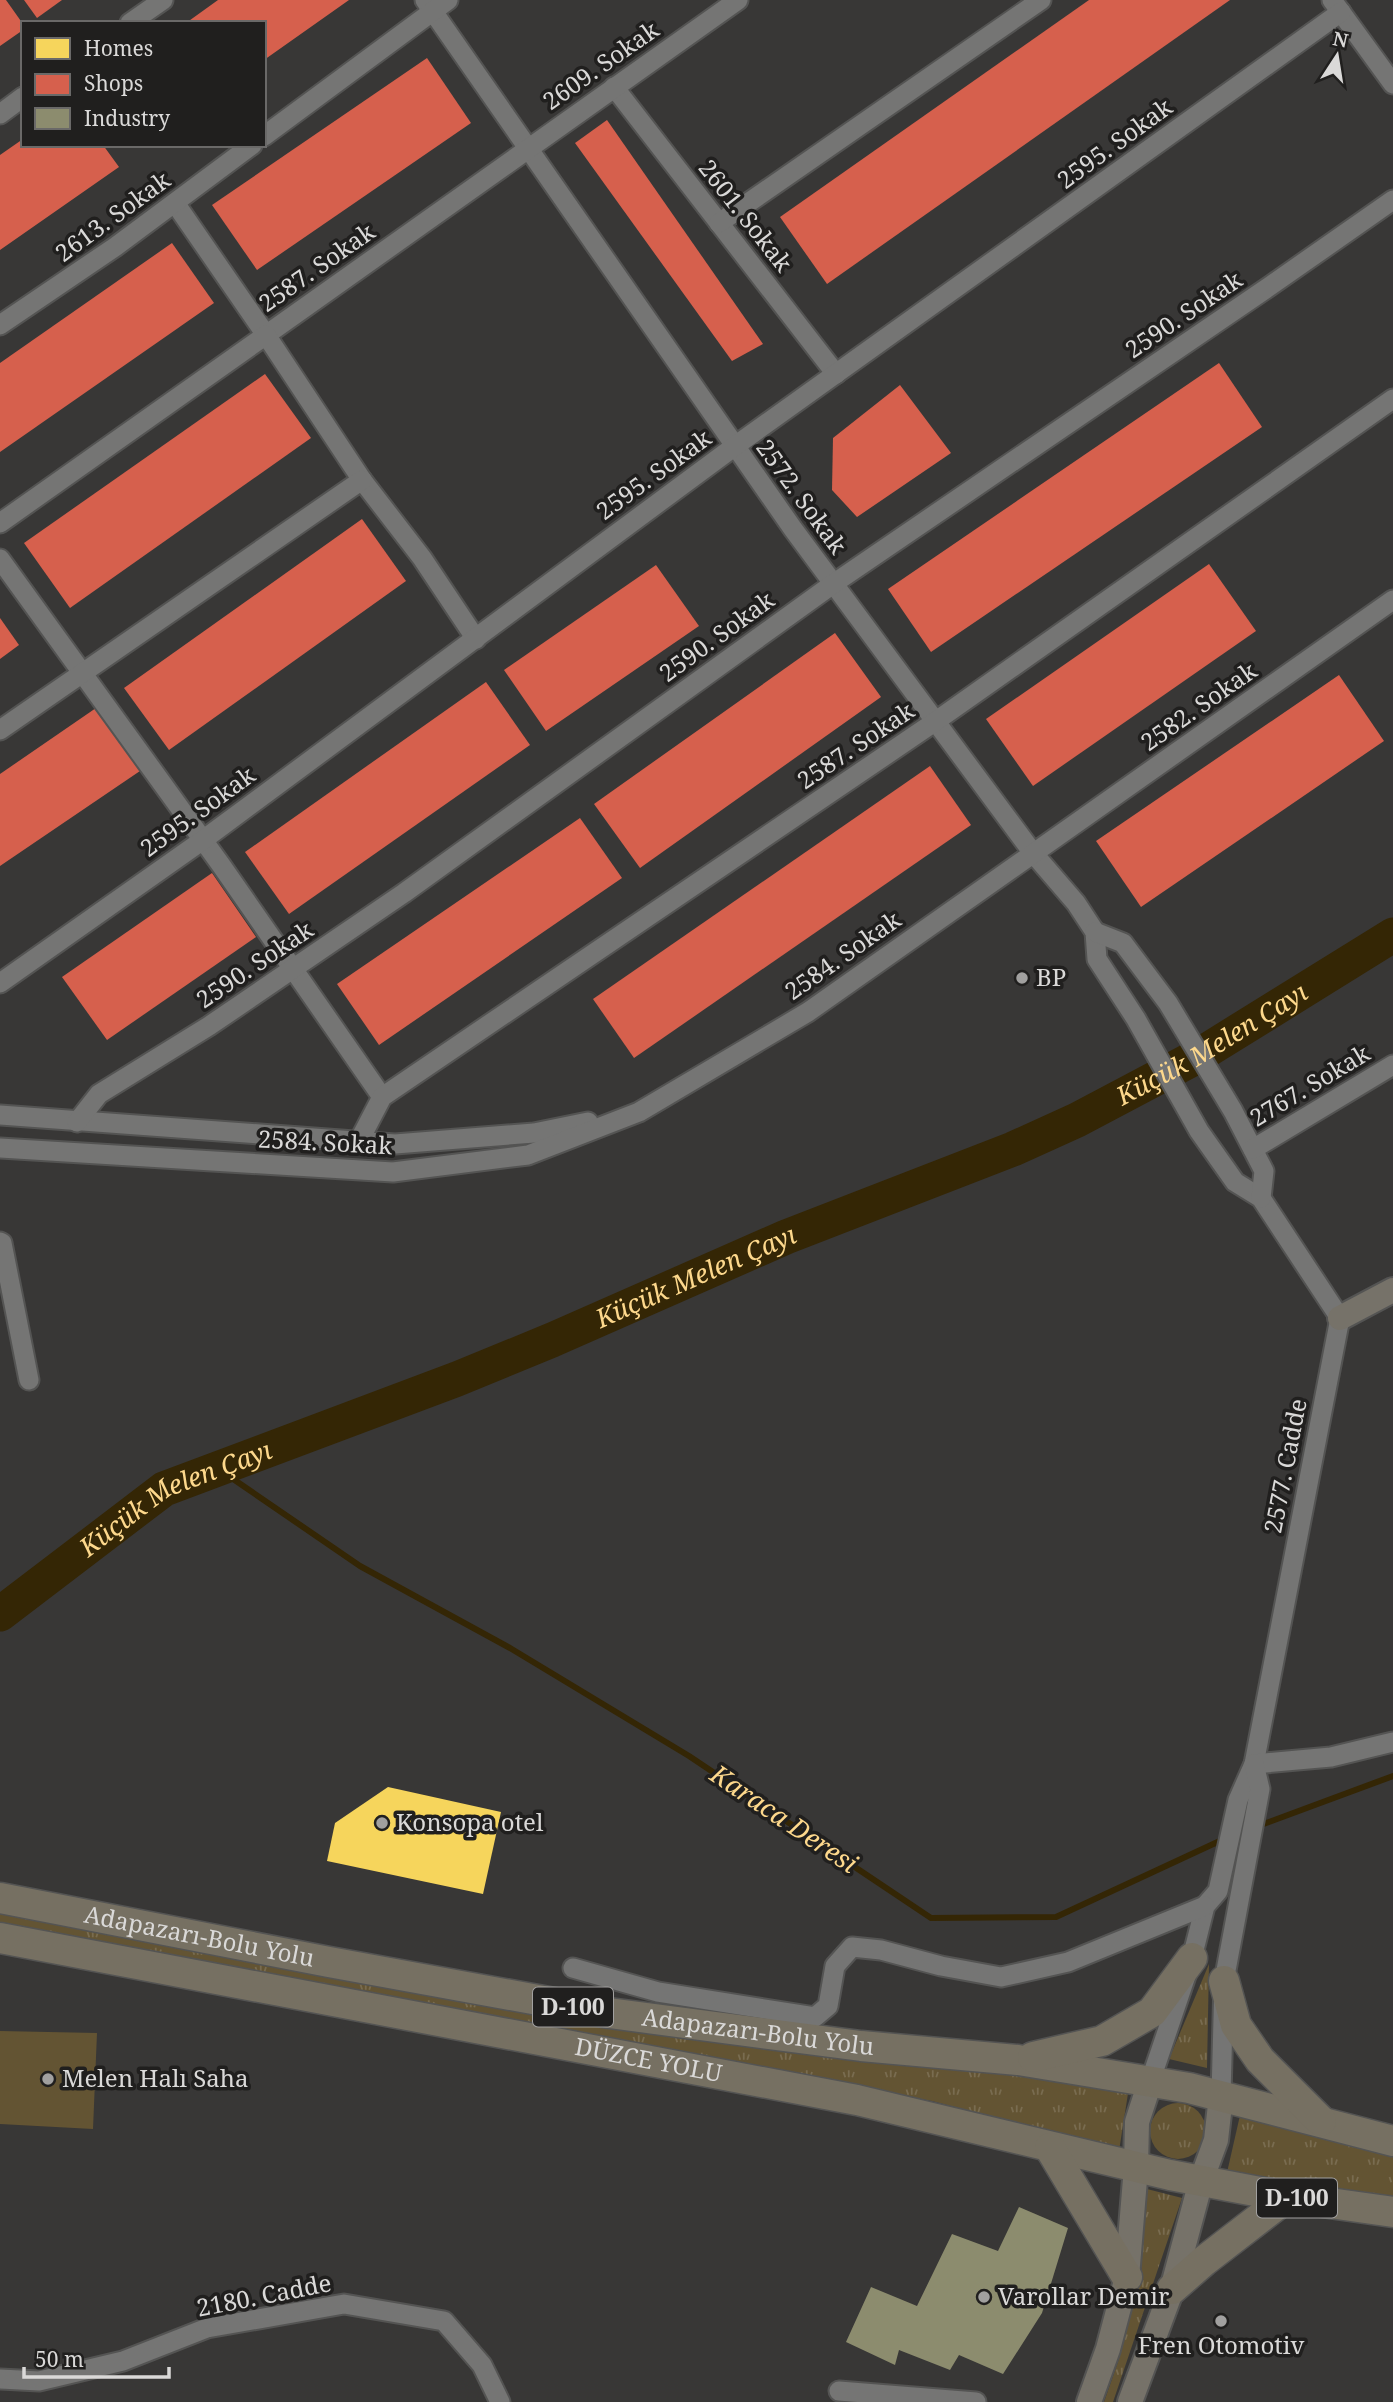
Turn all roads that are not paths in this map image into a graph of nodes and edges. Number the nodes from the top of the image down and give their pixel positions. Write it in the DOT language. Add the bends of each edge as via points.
graph roads {
  1 [pos="163,0"];
  2 [pos="738,0"];
  3 [pos="1041,0"];
  4 [pos="435,4"];
  5 [pos="1337,6"];
  6 [pos="133,21"];
  7 [pos="1393,84"];
  8 [pos="614,87"];
  9 [pos="21,98"];
  10 [pos="0,114"];
  11 [pos="266,134"];
  12 [pos="249,147"];
  13 [pos="527,149"];
  14 [pos="1393,200"];
  15 [pos="175,203"];
  16 [pos="719,223"];
  17 [pos="0,325"];
  18 [pos="266,335"];
  19 [pos="836,374"];
  20 [pos="1393,399"];
  21 [pos="735,446"];
  22 [pos="362,480"];
  23 [pos="0,523"];
  24 [pos="0,559"];
  25 [pos="833,584"];
  26 [pos="1393,600"];
  27 [pos="476,639"];
  28 [pos="82,673"];
  29 [pos="936,721"];
  30 [pos="0,730"];
  31 [pos="203,840"];
  32 [pos="1033,853"];
  33 [pos="1096,932"];
  34 [pos="293,969"];
  35 [pos="0,983"];
  36 [pos="1393,1065"];
  37 [pos="382,1097"];
  38 [pos="639,1112"];
  39 [pos="0,1115"];
  40 [pos="77,1122"];
  41 [pos="359,1141"];
  42 [pos="0,1148"];
  43 [pos="1253,1149"];
  44 [pos="1261,1198"];
  45 [pos="0,1242"];
  46 [pos="1393,1290"];
  47 [pos="1340,1318"];
  48 [pos="29,1380"];
  49 [pos="1393,1742"];
  50 [pos="1254,1764"];
  51 [pos="0,1898"];
  52 [pos="1205,1906"];
  53 [pos="0,1938"];
  54 [pos="1192,1958"];
  55 [pos="573,1968"];
  56 [pos="1224,1982"];
  57 [pos="1018,2060"];
  58 [pos="1150,2082"];
  59 [pos="1221,2096"];
  60 [pos="1322,2121"];
  61 [pos="1393,2141"];
  62 [pos="1050,2148"];
  63 [pos="1136,2167"];
  64 [pos="1201,2181"];
  65 [pos="1287,2197"];
  66 [pos="1393,2212"];
  67 [pos="1127,2277"];
  68 [pos="1172,2289"];
  69 [pos="0,2379"];
  70 [pos="839,2391"];
  71 [pos="500,2402"];
  72 [pos="976,2402"];
  73 [pos="1089,2402"];
  74 [pos="1130,2402"];
  1 -- 6 [label="street"];
  2 -- 8 [label="street, 2609. Sokak"];
  3 -- 16 [label="street"];
  4 -- 11 [label="street"];
  4 -- 13 [label="street, 2572. Sokak"];
  5 -- 7 [label="street"];
  5 -- 19 [label="street, 2595. Sokak"];
  8 -- 13 [label="street, 2609. Sokak"];
  8 -- 16 [label="street, 2601. Sokak"];
  9 -- 10 [label="street"];
  12 -- 15 [label="street, 2613. Sokak"];
  13 -- 18 [label="street, 2587. Sokak"];
  13 -- 21 [label="street, 2572. Sokak"];
  14 -- 25 [label="street, 2590. Sokak"];
  15 -- 17 [label="street, 2613. Sokak"];
  15 -- 18 [label="street, 2587. Sokak"];
  16 -- 19 [label="street, 2601. Sokak"];
  18 -- 22 [label="street"];
  18 -- 23 [label="street"];
  19 -- 21 [label="street, 2595. Sokak"];
  20 -- 29 [label="street, 2587. Sokak"];
  21 -- 25 [label="street, 2572. Sokak"];
  21 -- 27 [label="street, 2595. Sokak"];
  22 -- 27 [label="street"];
  22 -- 28 [label="street"];
  24 -- 28 [label="street"];
  25 -- 29 [label="street, 2572. Sokak"];
  25 -- 34 [label="street, 2590. Sokak"];
  26 -- 32 [label="street, 2582. Sokak"];
  27 -- 31 [label="street, 2595. Sokak"];
  28 -- 30 [label="street"];
  28 -- 31 [label="street"];
  29 -- 32 [label="street, 2572. Sokak"];
  29 -- 37 [label="street, 2587. Sokak"];
  31 -- 34 [label="street"];
  31 -- 35 [label="street, 2595. Sokak"];
  32 -- 33 [label="street, 2572. Sokak"];
  32 -- 38 [label="street, 2584. Sokak" via="808,1012"];
  33 -- 43 [label="street" via="1123,943 1168,1003"];
  33 -- 44 [label="street, 2572. Sokak" via="1097,959 1199,1131 1235,1182"];
  34 -- 37 [label="street"];
  34 -- 40 [label="street, 2590. Sokak" via="99,1094"];
  36 -- 43 [label="street, 2767. Sokak"];
  37 -- 41 [label="street, 2587. Sokak"];
  38 -- 41 [label="street, 2584. Sokak" via="534,1133 394,1144"];
  38 -- 42 [label="street, 2584. Sokak" via="528,1155 393,1172"];
  39 -- 40 [label="street, 2584. Sokak"];
  40 -- 41 [label="street, 2584. Sokak"];
  43 -- 44 [label="street" via="1264,1171"];
  44 -- 47 [label="street"];
  45 -- 48 [label="street"];
  46 -- 47 [label="main road"];
  47 -- 50 [label="street, 2577. Cadde"];
  49 -- 50 [label="street" via="1331,1757"];
  50 -- 52 [label="street" via="1238,1800 1218,1891"];
  50 -- 56 [label="street" via="1260,1789"];
  51 -- 57 [label="highway, Adapazarı-Bolu Yolu / D-100" via="609,2013 861,2046"];
  52 -- 54 [label="street"];
  52 -- 55 [label="street" via="1068,1962 1001,1977 852,1947 835,1966 828,2006 815,2017 658,1992"];
  53 -- 62 [label="highway, DÜZCE YOLU / D-100" via="857,2100"];
  54 -- 57 [label="highway" via="1152,2011 1102,2041"];
  54 -- 58 [label="street"];
  56 -- 59 [label="street"];
  56 -- 60 [label="highway" via="1236,2025 1260,2060"];
  57 -- 58 [label="highway, Adapazarı-Bolu Yolu / D-100"];
  58 -- 59 [label="highway, Adapazarı-Bolu Yolu / D-100"];
  58 -- 63 [label="main road" via="1137,2122"];
  59 -- 60 [label="highway, Adapazarı-Bolu Yolu / D-100"];
  59 -- 64 [label="main road" via="1216,2140"];
  60 -- 61 [label="highway, Adapazarı-Bolu Yolu / D-100"];
  62 -- 63 [label="highway, DÜZCE YOLU / D-100"];
  62 -- 67 [label="highway"];
  63 -- 64 [label="highway, DÜZCE YOLU / D-100"];
  63 -- 67 [label="main road"];
  64 -- 65 [label="highway, D-100"];
  64 -- 68 [label="main road"];
  65 -- 66 [label="highway, D-100"];
  65 -- 68 [label="highway"];
  67 -- 73 [label="main road"];
  68 -- 74 [label="main road"];
  69 -- 71 [label="street, 2180. Cadde" via="39,2381 123,2361 207,2328 344,2304 444,2321 482,2365"];
  70 -- 72 [label="street"];
}
